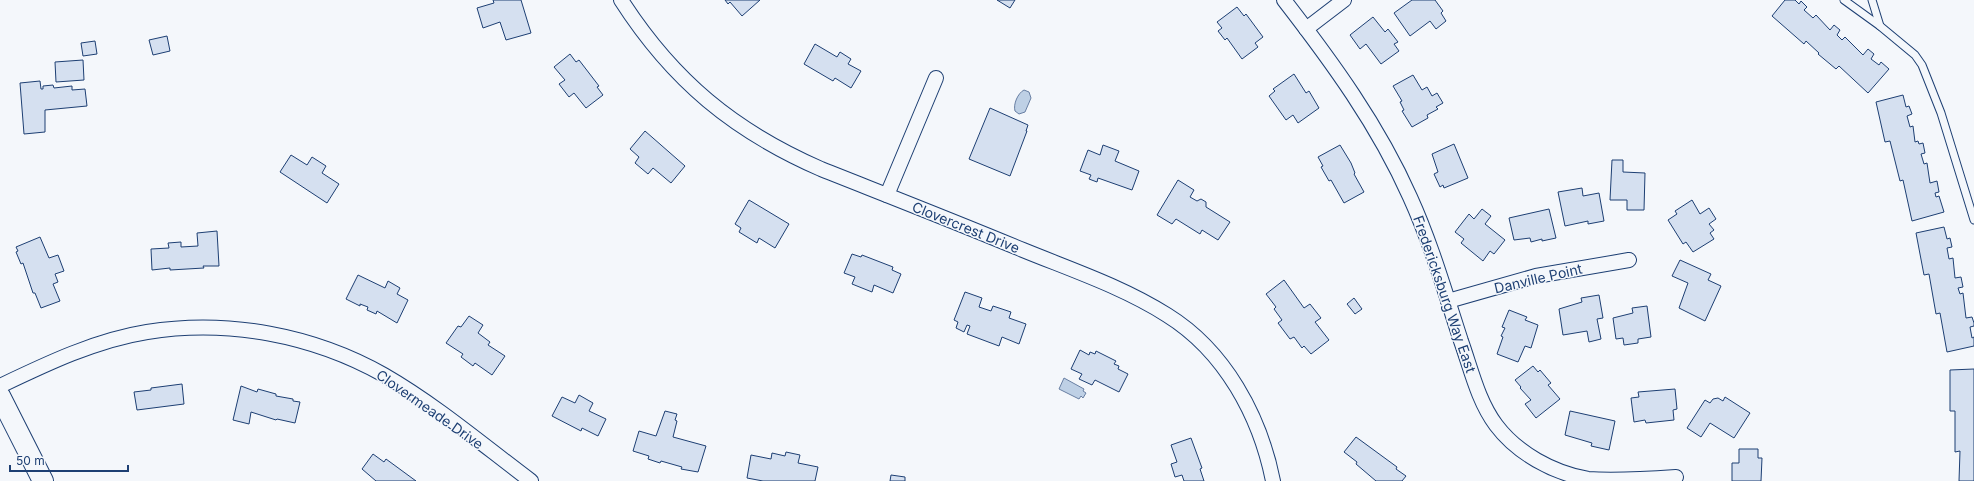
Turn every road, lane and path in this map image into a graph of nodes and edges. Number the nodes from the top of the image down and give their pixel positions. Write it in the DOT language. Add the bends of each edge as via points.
graph roads {
  1 [pos="621,0"];
  2 [pos="1284,0"];
  3 [pos="1344,0"];
  4 [pos="1844,0"];
  5 [pos="1872,0"];
  6 [pos="1880,26"];
  7 [pos="1306,29"];
  8 [pos="936,78"];
  9 [pos="887,195"];
  10 [pos="1974,220"];
  11 [pos="1629,260"];
  12 [pos="1448,301"];
  13 [pos="0,386"];
  14 [pos="0,396"];
  15 [pos="1676,477"];
  16 [pos="43,481"];
  17 [pos="531,481"];
  18 [pos="1273,481"];
  1 -- 9 [label="street, Clovercrest Drive" via="668,62 699,94 725,114 752,133 798,159"];
  2 -- 7 [label="street, Fredericksburg Way East"];
  3 -- 7 [label="street"];
  4 -- 6 [label="lane"];
  5 -- 6 [label="lane"];
  6 -- 10 [label="lane" via="1915,54 1922,65 1941,113"];
  7 -- 12 [label="street, Fredericksburg Way East" via="1362,108 1401,177 1425,232"];
  8 -- 9 [label="street"];
  9 -- 18 [label="street, Clovercrest Drive" via="1112,286 1182,325 1212,354 1238,388 1262,438"];
  11 -- 12 [label="street, Danville Point" via="1536,276"];
  12 -- 15 [label="street, Fredericksburg Way East" via="1481,400 1498,428 1522,450 1553,468 1586,479 1618,481"];
  13 -- 17 [label="street, Clovermeade Drive" via="61,358 113,340 147,332 210,328 263,332 318,347 378,372 432,407"];
  14 -- 16 [label="main road"];
}
